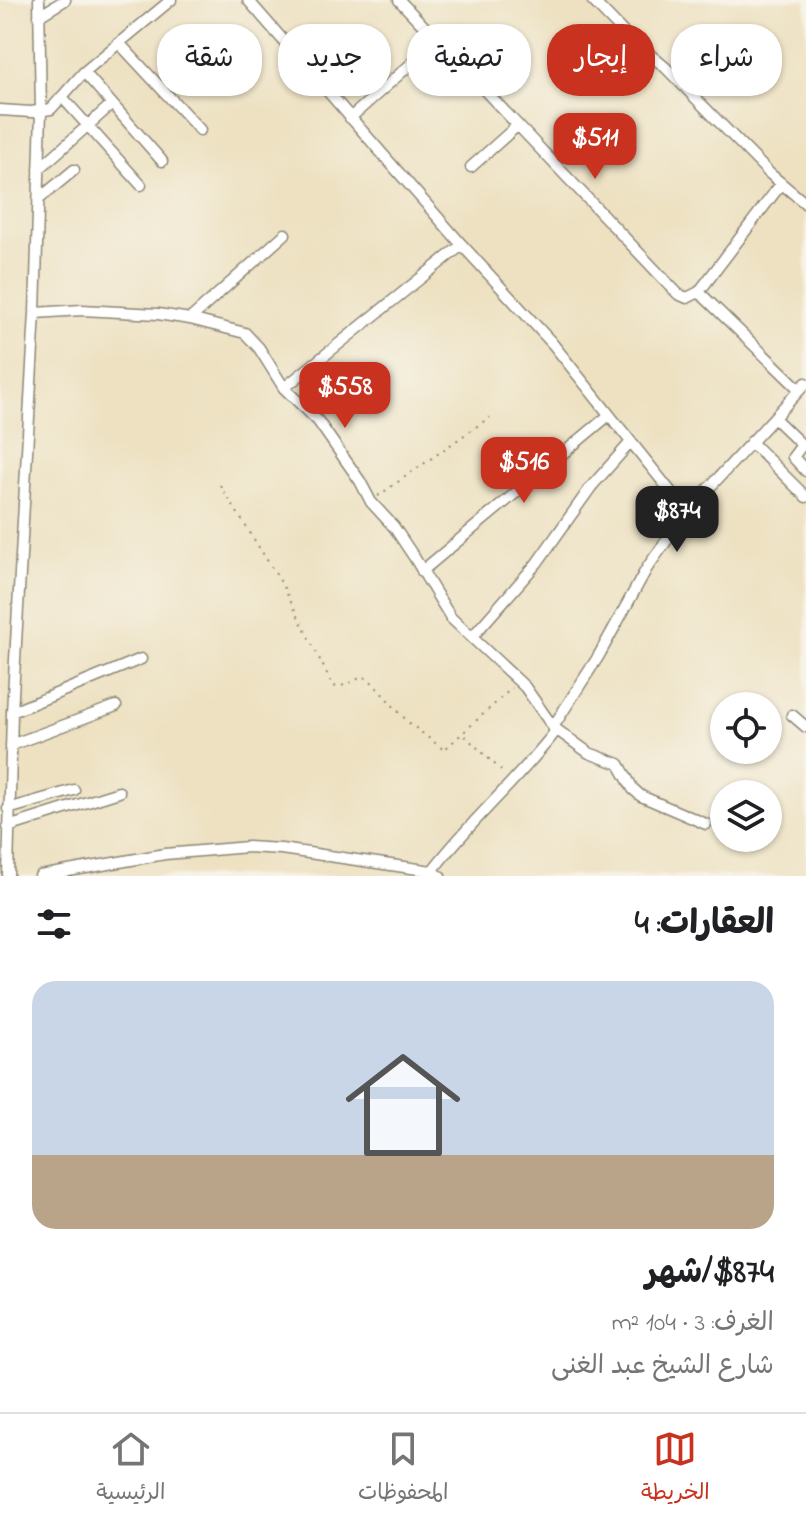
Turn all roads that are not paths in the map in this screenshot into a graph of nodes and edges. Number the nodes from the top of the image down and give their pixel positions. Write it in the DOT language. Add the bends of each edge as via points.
graph roads {
  1 [pos="39,0"];
  2 [pos="65,0"];
  3 [pos="171,0"];
  4 [pos="248,0"];
  5 [pos="399,0"];
  6 [pos="592,0"];
  7 [pos="39,16"];
  8 [pos="421,24"];
  9 [pos="119,43"];
  10 [pos="407,68"];
  11 [pos="84,72"];
  12 [pos="490,96"];
  13 [pos="63,98"];
  14 [pos="112,104"];
  15 [pos="0,110"];
  16 [pos="41,111"];
  17 [pos="350,118"];
  18 [pos="518,125"];
  19 [pos="89,127"];
  20 [pos="200,130"];
  21 [pos="162,161"];
  22 [pos="471,167"];
  23 [pos="39,169"];
  24 [pos="74,170"];
  25 [pos="781,184"];
  26 [pos="141,185"];
  27 [pos="39,199"];
  28 [pos="806,204"];
  29 [pos="285,234"];
  30 [pos="462,245"];
  31 [pos="699,292"];
  32 [pos="35,313"];
  33 [pos="190,319"];
  34 [pos="284,388"];
  35 [pos="804,388"];
  36 [pos="608,416"];
  37 [pos="774,418"];
  38 [pos="751,442"];
  39 [pos="630,443"];
  40 [pos="806,471"];
  41 [pos="806,497"];
  42 [pos="687,512"];
  43 [pos="422,571"];
  44 [pos="473,636"];
  45 [pos="141,659"];
  46 [pos="116,706"];
  47 [pos="12,712"];
  48 [pos="792,715"];
  49 [pos="553,727"];
  50 [pos="806,727"];
  51 [pos="11,745"];
  52 [pos="74,790"];
  53 [pos="119,792"];
  54 [pos="8,809"];
  55 [pos="706,824"];
  56 [pos="8,827"];
  57 [pos="436,874"];
  58 [pos="8,876"];
  59 [pos="40,876"];
  1 -- 7 [label="street"];
  2 -- 7 [label="street"];
  3 -- 9 [label="street"];
  4 -- 17 [label="street"];
  5 -- 8 [label="street"];
  6 -- 25 [label="street"];
  7 -- 16 [label="street"];
  9 -- 11 [label="street"];
  9 -- 20 [label="street"];
  10 -- 17 [label="street"];
  11 -- 13 [label="street"];
  11 -- 14 [label="street"];
  12 -- 18 [label="street"];
  13 -- 16 [label="street"];
  13 -- 19 [label="street"];
  14 -- 19 [label="street"];
  14 -- 21 [label="street"];
  15 -- 16 [label="street"];
  16 -- 23 [label="street"];
  17 -- 30 [label="street"];
  18 -- 22 [label="street"];
  18 -- 31 [label="street" via="678,294 687,298"];
  19 -- 23 [label="street"];
  19 -- 26 [label="street"];
  23 -- 27 [label="street"];
  24 -- 27 [label="street"];
  25 -- 28 [label="street"];
  25 -- 31 [label="street"];
  27 -- 32 [label="street"];
  29 -- 33 [label="street"];
  30 -- 34 [label="street"];
  30 -- 36 [label="street" via="552,343"];
  31 -- 35 [label="street"];
  32 -- 33 [label="street" via="123,312"];
  32 -- 47 [label="street"];
  33 -- 34 [label="street" via="245,333"];
  34 -- 43 [label="street" via="318,421"];
  35 -- 37 [label="street"];
  36 -- 39 [label="street"];
  36 -- 43 [label="street"];
  37 -- 38 [label="street"];
  37 -- 40 [label="street" via="802,445 793,457"];
  38 -- 41 [label="street"];
  38 -- 42 [label="street"];
  39 -- 42 [label="street"];
  39 -- 44 [label="street"];
  42 -- 49 [label="street" via="647,568"];
  43 -- 44 [label="street" via="451,618"];
  44 -- 49 [label="street" via="519,681"];
  45 -- 47 [label="street"];
  46 -- 51 [label="street"];
  47 -- 51 [label="street"];
  48 -- 50 [label="street"];
  49 -- 55 [label="street" via="589,753 619,764 641,796"];
  49 -- 57 [label="street" via="555,732 513,782 452,845"];
  51 -- 54 [label="street"];
  52 -- 54 [label="street"];
  53 -- 56 [label="street"];
  54 -- 56 [label="street"];
  56 -- 58 [label="street"];
  57 -- 59 [label="street" via="248,847 138,858"];
}
